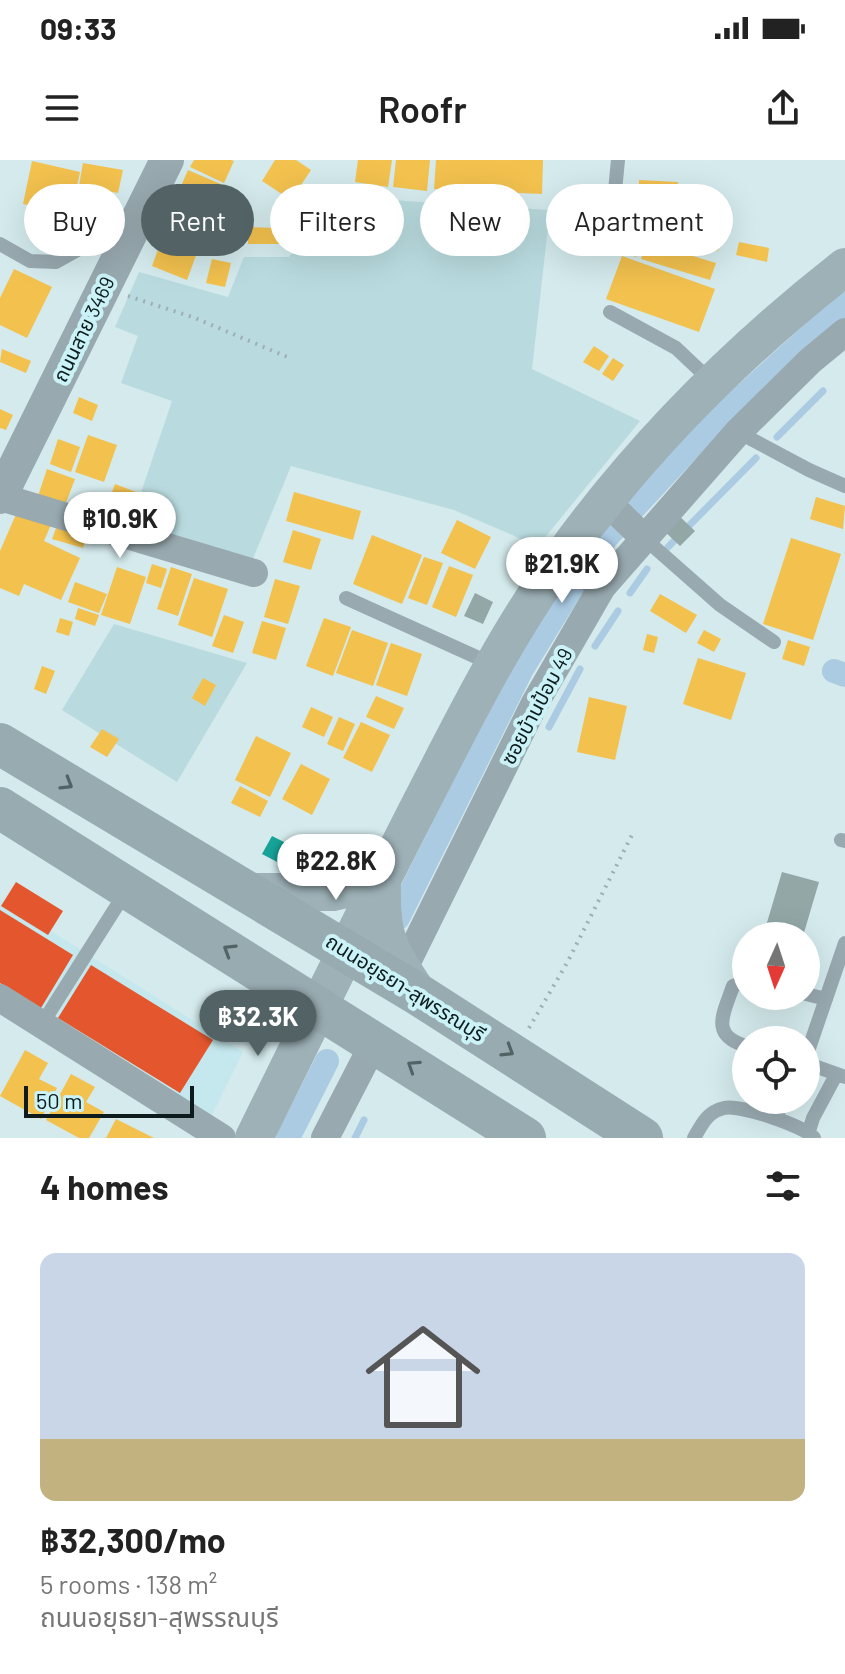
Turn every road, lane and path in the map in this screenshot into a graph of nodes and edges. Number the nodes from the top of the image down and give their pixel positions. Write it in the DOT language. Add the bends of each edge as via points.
graph roads {
  1 [pos="167,160"];
  2 [pos="618,160"];
  3 [pos="616,184"];
  4 [pos="0,244"];
  5 [pos="125,245"];
  6 [pos="67,256"];
  7 [pos="119,256"];
  8 [pos="845,267"];
  9 [pos="103,288"];
  10 [pos="610,312"];
  11 [pos="845,332"];
  12 [pos="292,359"];
  13 [pos="713,383"];
  14 [pos="738,432"];
  15 [pos="10,454"];
  16 [pos="845,486"];
  17 [pos="0,497"];
  18 [pos="627,522"];
  19 [pos="583,572"];
  20 [pos="254,573"];
  21 [pos="346,598"];
  22 [pos="774,642"];
  23 [pos="494,665"];
  24 [pos="0,744"];
  25 [pos="0,808"];
  26 [pos="634,831"];
  27 [pos="382,880"];
  28 [pos="129,887"];
  29 [pos="251,892"];
  30 [pos="845,943"];
  31 [pos="347,951"];
  32 [pos="411,982"];
  33 [pos="732,989"];
  34 [pos="0,998"];
  35 [pos="820,998"];
  36 [pos="826,999"];
  37 [pos="319,1006"];
  38 [pos="42,1024"];
  39 [pos="817,1026"];
  40 [pos="375,1041"];
  41 [pos="732,1041"];
  42 [pos="514,1054"];
  43 [pos="820,1068"];
  44 [pos="841,1076"];
  45 [pos="778,1114"];
  46 [pos="776,1119"];
  47 [pos="811,1135"];
  48 [pos="517,1136"];
  49 [pos="222,1138"];
  50 [pos="254,1138"];
  51 [pos="325,1138"];
  52 [pos="642,1138"];
  53 [pos="694,1138"];
  1 -- 5 [label="street, ถนนสาย 3469"];
  2 -- 3 [label="lane"];
  4 -- 6 [label="lane" via="30,261 56,262"];
  7 -- 9 [label="street, ถนนสาย 3469"];
  8 -- 13 [label="main road"];
  9 -- 12 [label="path" via="195,318"];
  9 -- 15 [label="street, ถนนสาย 3469"];
  10 -- 13 [label="lane" via="676,348"];
  11 -- 14 [label="street, ซอยบ้านป้อม 49"];
  13 -- 18 [label="main road" via="661,435"];
  14 -- 16 [label="lane"];
  14 -- 18 [label="street, ซอยบ้านป้อม 49"];
  15 -- 17 [label="street, ถนนสาย 3469"];
  17 -- 20 [label="street"];
  18 -- 19 [label="main road"];
  18 -- 19 [label="street, ซอยบ้านป้อม 49"];
  18 -- 22 [label="lane" via="720,605"];
  19 -- 23 [label="main road"];
  19 -- 32 [label="street, ซอยบ้านป้อม 49" via="535,703"];
  21 -- 23 [label="lane"];
  23 -- 27 [label="main road"];
  24 -- 29 [label="main road, ถนนอยุธยา-สุพรรณบุรี, one-way"];
  25 -- 28 [label="main road"];
  26 -- 42 [label="path"];
  27 -- 29 [label="main road" via="333,892"];
  27 -- 31 [label="main road"];
  27 -- 32 [label="main road" via="381,918 388,946"];
  37 -- 28 [label="main road, one-way"];
  28 -- 38 [label="lane"];
  29 -- 31 [label="main road, ถนนอยุธยา-สุพรรณบุรี"];
  30 -- 36 [label="lane"];
  31 -- 32 [label="main road, ถนนอยุธยา-สุพรรณบุรี"];
  31 -- 37 [label="main road"];
  32 -- 42 [label="main road, ถนนอยุธยา-สุพรรณบุรี, one-way"];
  33 -- 41 [label="lane" via="721,1025"];
  34 -- 38 [label="street"];
  35 -- 36 [label="lane"];
  36 -- 39 [label="lane"];
  37 -- 40 [label="main road"];
  37 -- 50 [label="main road"];
  38 -- 49 [label="street"];
  48 -- 40 [label="main road, one-way"];
  40 -- 51 [label="street"];
  42 -- 52 [label="main road, ถนนอยุธยา-สุพรรณบุรี"];
  43 -- 44 [label="lane"];
  44 -- 47 [label="lane" via="813,1118"];
  45 -- 46 [label="lane"];
  46 -- 47 [label="lane"];
  46 -- 53 [label="lane" via="727,1107 705,1118"];
}
